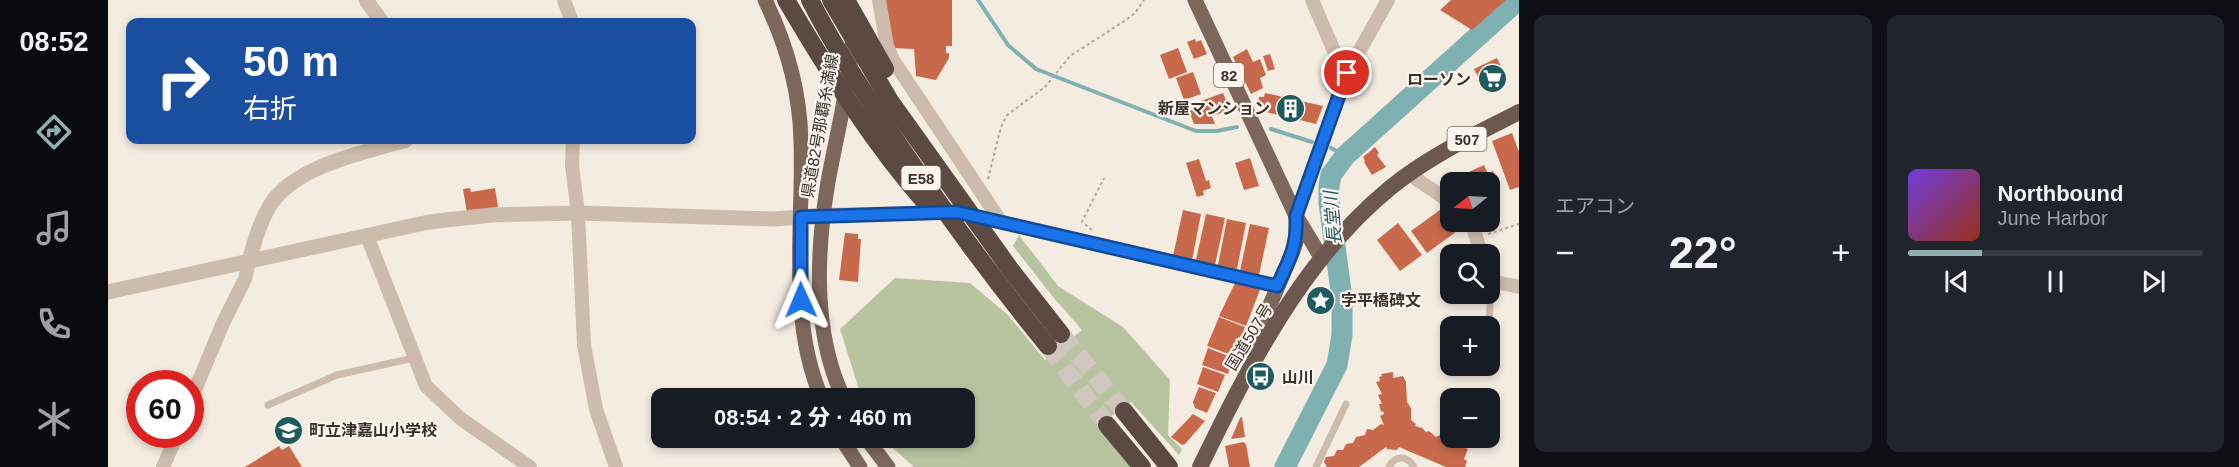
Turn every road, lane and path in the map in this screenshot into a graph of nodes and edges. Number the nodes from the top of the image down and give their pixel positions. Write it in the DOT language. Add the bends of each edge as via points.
graph roads {
  1 [pos="366,0"];
  2 [pos="564,0"];
  3 [pos="765,0"];
  4 [pos="786,0"];
  5 [pos="810,0"];
  6 [pos="831,0"];
  7 [pos="846,0"];
  8 [pos="854,0"];
  9 [pos="879,0"];
  10 [pos="1144,0"];
  11 [pos="1195,0"];
  12 [pos="1312,0"];
  13 [pos="1388,0"];
  14 [pos="379,18"];
  15 [pos="571,18"];
  16 [pos="1347,73"];
  17 [pos="1519,112"];
  18 [pos="393,144"];
  19 [pos="573,144"];
  20 [pos="1409,174"];
  21 [pos="1104,178"];
  22 [pos="979,190"];
  23 [pos="1440,196"];
  24 [pos="578,213"];
  25 [pos="823,215"];
  26 [pos="1296,216"];
  27 [pos="801,217"];
  28 [pos="1001,222"];
  29 [pos="1519,224"];
  30 [pos="1475,232"];
  31 [pos="367,236"];
  32 [pos="1477,238"];
  33 [pos="1479,244"];
  34 [pos="1104,246"];
  35 [pos="1322,256"];
  36 [pos="249,262"];
  37 [pos="1010,269"];
  38 [pos="1500,282"];
  39 [pos="997,283"];
  40 [pos="1277,286"];
  41 [pos="1519,287"];
  42 [pos="108,292"];
  43 [pos="1257,355"];
  44 [pos="414,358"];
  45 [pos="203,370"];
  46 [pos="818,388"];
  47 [pos="840,388"];
  48 [pos="1346,404"];
  49 [pos="268,405"];
  50 [pos="1124,411"];
  51 [pos="1107,425"];
  52 [pos="171,448"];
  53 [pos="848,448"];
  54 [pos="874,448"];
  55 [pos="1413,465"];
  56 [pos="163,467"];
  57 [pos="530,467"];
  58 [pos="616,467"];
  59 [pos="860,467"];
  60 [pos="888,467"];
  61 [pos="1142,467"];
  62 [pos="1169,467"];
  63 [pos="1200,467"];
  64 [pos="1316,467"];
  65 [pos="1389,467"];
  66 [pos="1421,467"];
  1 -- 14 [label="street"];
  2 -- 15 [label="street"];
  3 -- 27 [label="main road, 県道82号那覇糸満線" via="780,35 797,101"];
  4 -- 39 [label="highway, bridge" via="860,119 898,171"];
  5 -- 39 [label="highway, E58, bridge" via="874,108"];
  6 -- 37 [label="highway, E58, bridge" via="890,100"];
  7 -- 37 [label="highway, bridge" via="882,65"];
  8 -- 25 [label="main road, 県道82号那覇糸満線" via="851,61"];
  9 -- 22 [label="street" via="884,35 893,60"];
  10 -- 22 [label="path" via="1126,20 1070,56 1052,81 1006,115 990,175"];
  11 -- 26 [label="main road, 82"];
  12 -- 16 [label="street"];
  13 -- 16 [label="street"];
  16 -- 26 [label="street"];
  17 -- 20 [label="highway, 国道507号 / 507" via="1438,154"];
  18 -- 36 [label="street" via="312,170 277,195 261,225"];
  19 -- 24 [label="street"];
  20 -- 23 [label="street"];
  20 -- 35 [label="highway, 国道507号 / 507" via="1353,220"];
  21 -- 34 [label="path" via="1082,222 1106,240"];
  22 -- 28 [label="street"];
  24 -- 27 [label="street"];
  24 -- 31 [label="street" via="491,215 429,222"];
  24 -- 58 [label="street" via="584,345 596,409"];
  25 -- 27 [label="street"];
  25 -- 28 [label="street" via="957,212"];
  25 -- 47 [label="main road, 県道82号那覇糸満線" via="821,309 831,365"];
  26 -- 35 [label="main road, 82"];
  26 -- 40 [label="main road" via="1296,242"];
  27 -- 46 [label="main road, 県道82号那覇糸満線" via="801,300"];
  28 -- 34 [label="street"];
  29 -- 32 [label="path"];
  30 -- 32 [label="street"];
  31 -- 36 [label="street"];
  31 -- 44 [label="street"];
  32 -- 33 [label="street"];
  34 -- 40 [label="street"];
  35 -- 43 [label="highway, 国道507号 / 507"];
  36 -- 42 [label="street"];
  36 -- 45 [label="street"];
  37 -- 39 [label="highway, E58, bridge" via="1055,340"];
  38 -- 41 [label="street"];
  40 -- 43 [label="main road" via="1264,319"];
  43 -- 63 [label="highway, 国道507号 / 507"];
  44 -- 49 [label="lane" via="337,375"];
  44 -- 57 [label="street" via="426,386 454,413"];
  48 -- 64 [label="lane"];
  50 -- 62 [label="highway"];
  51 -- 61 [label="highway"];
  52 -- 56 [label="street"];
  53 -- 59 [label="main road"];
  54 -- 60 [label="main road"];
  55 -- 65 [label="lane" via="1401,458 1393,460"];
  55 -- 66 [label="lane"];
}
